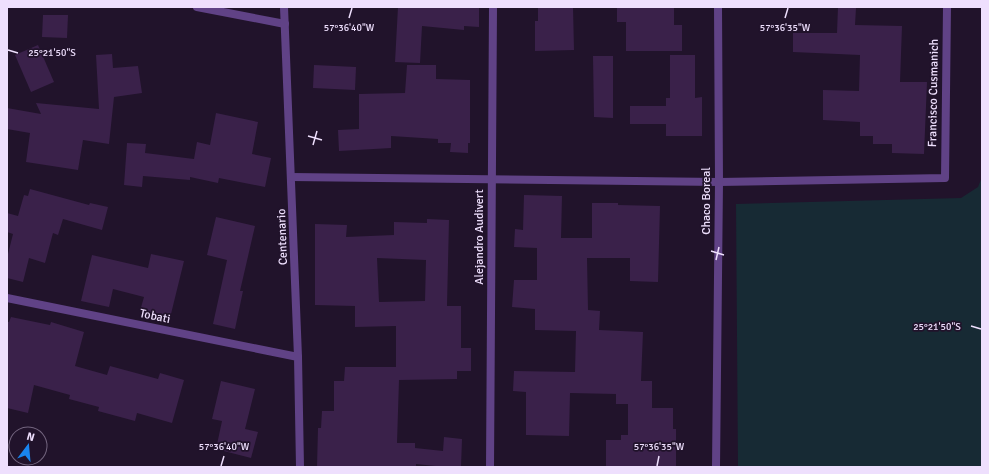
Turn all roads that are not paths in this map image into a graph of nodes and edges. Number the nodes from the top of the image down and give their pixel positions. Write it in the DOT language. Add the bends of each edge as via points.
graph roads {
  1 [pos="197,7"];
  2 [pos="284,7"];
  3 [pos="493,7"];
  4 [pos="718,7"];
  5 [pos="947,7"];
  6 [pos="285,24"];
  7 [pos="292,177"];
  8 [pos="491,180"];
  9 [pos="719,182"];
  10 [pos="7,298"];
  11 [pos="298,357"];
  12 [pos="300,467"];
  13 [pos="490,467"];
  14 [pos="716,467"];
  1 -- 6 [label="street"];
  2 -- 6 [label="street, Centenario"];
  3 -- 8 [label="street, Alejandro Audivert"];
  4 -- 9 [label="street, Chaco Boreal"];
  5 -- 9 [label="street, Francisco Cusmanich" via="945,178"];
  6 -- 7 [label="street, Centenario"];
  7 -- 8 [label="street"];
  7 -- 11 [label="street, Centenario"];
  8 -- 9 [label="street"];
  8 -- 13 [label="street, Alejandro Audivert"];
  9 -- 14 [label="street, Chaco Boreal"];
  10 -- 11 [label="street, Tobati"];
  11 -- 12 [label="street, Centenario"];
}
